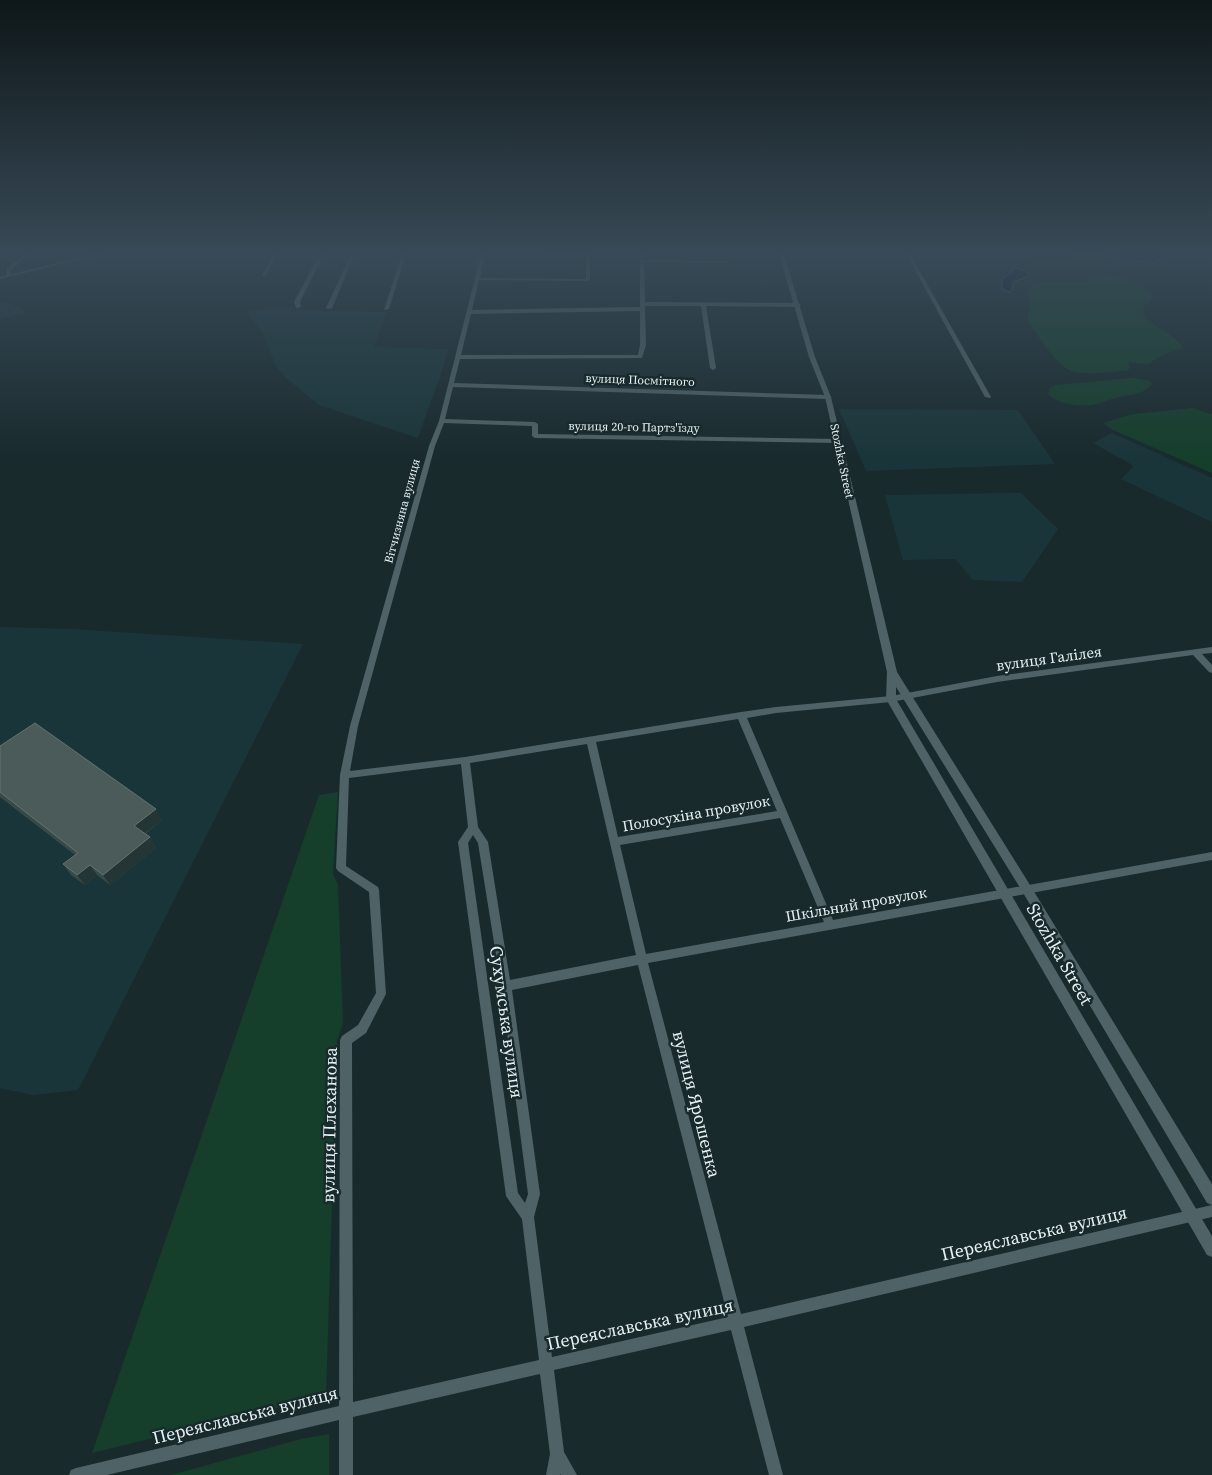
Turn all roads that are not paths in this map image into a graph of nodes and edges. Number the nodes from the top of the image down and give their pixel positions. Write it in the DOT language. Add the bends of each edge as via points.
graph roads {
  1 [pos="467,323"];
  2 [pos="642,323"];
  3 [pos="706,323"];
  4 [pos="803,323"];
  5 [pos="947,323"];
  6 [pos="458,357"];
  7 [pos="713,368"];
  8 [pos="451,385"];
  9 [pos="828,397"];
  10 [pos="988,397"];
  11 [pos="442,421"];
  12 [pos="837,441"];
  13 [pos="1212,650"];
  14 [pos="1196,653"];
  15 [pos="1212,670"];
  16 [pos="892,672"];
  17 [pos="908,696"];
  18 [pos="891,699"];
  19 [pos="741,716"];
  20 [pos="591,740"];
  21 [pos="465,760"];
  22 [pos="345,775"];
  23 [pos="781,814"];
  24 [pos="473,828"];
  25 [pos="615,842"];
  26 [pos="1212,856"];
  27 [pos="1026,888"];
  28 [pos="1003,892"];
  29 [pos="830,924"];
  30 [pos="642,958"];
  31 [pos="506,986"];
  32 [pos="1212,1198"];
  33 [pos="1212,1211"];
  34 [pos="1192,1216"];
  35 [pos="528,1217"];
  36 [pos="1212,1250"];
  37 [pos="735,1323"];
  38 [pos="546,1364"];
  39 [pos="345,1410"];
  40 [pos="557,1454"];
  41 [pos="76,1475"];
  42 [pos="346,1475"];
  43 [pos="553,1475"];
  44 [pos="570,1475"];
  45 [pos="776,1475"];
  1 -- 6 [label="street, Вітчизняна вулиця"];
  2 -- 6 [label="street" via="640,357"];
  3 -- 7 [label="street"];
  4 -- 9 [label="street, Stozhka Street"];
  5 -- 10 [label="street"];
  6 -- 8 [label="street, Вітчизняна вулиця"];
  8 -- 9 [label="street, вулиця Посмітного"];
  8 -- 11 [label="street, Вітчизняна вулиця"];
  9 -- 12 [label="street, Stozhka Street"];
  11 -- 12 [label="street, вулиця 20-го Партз'їзду" via="535,424 535,436"];
  11 -- 22 [label="street, Вітчизняна вулиця" via="432,446 357,717"];
  12 -- 16 [label="street, Stozhka Street"];
  13 -- 14 [label="street, вулиця Галілея"];
  14 -- 15 [label="street"];
  14 -- 17 [label="street, вулиця Галілея" via="997,679"];
  16 -- 17 [label="street, Stozhka Street"];
  16 -- 18 [label="street, Stozhka Street"];
  17 -- 18 [label="street, вулиця Галілея"];
  17 -- 27 [label="street, Stozhka Street"];
  18 -- 19 [label="street, вулиця Галілея"];
  18 -- 28 [label="street, Stozhka Street"];
  19 -- 20 [label="street, вулиця Галілея"];
  19 -- 23 [label="street"];
  20 -- 21 [label="street, вулиця Галілея"];
  20 -- 25 [label="street, вулиця Ярошенка"];
  21 -- 22 [label="street, вулиця Галілея"];
  21 -- 24 [label="street, Сухумська вулиця"];
  22 -- 39 [label="street, вулиця Плеханова" via="341,868 374,890 381,994 362,1029 346,1040"];
  23 -- 25 [label="street, Полосухіна провулок"];
  23 -- 29 [label="street"];
  24 -- 31 [label="street, Сухумська вулиця" via="483,842"];
  24 -- 35 [label="street, Сухумська вулиця" via="463,842 512,1196"];
  25 -- 30 [label="street, вулиця Ярошенка"];
  26 -- 27 [label="street, Шкільний провулок"];
  27 -- 28 [label="street, Шкільний провулок"];
  27 -- 32 [label="street, Stozhka Street"];
  28 -- 29 [label="street, Шкільний провулок"];
  28 -- 34 [label="street, Stozhka Street"];
  29 -- 30 [label="street, Шкільний провулок"];
  30 -- 31 [label="street, Шкільний провулок"];
  30 -- 37 [label="street, вулиця Ярошенка"];
  31 -- 35 [label="street, Сухумська вулиця" via="534,1194"];
  33 -- 34 [label="street, Переяславська вулиця"];
  34 -- 36 [label="street, Stozhka Street"];
  34 -- 37 [label="street, Переяславська вулиця"];
  35 -- 38 [label="street, Сухумська вулиця"];
  37 -- 38 [label="street, Переяславська вулиця"];
  37 -- 45 [label="street, вулиця Ярошенка"];
  38 -- 39 [label="street, Переяславська вулиця"];
  38 -- 40 [label="street, Сухумська вулиця"];
  39 -- 41 [label="street, Переяславська вулиця"];
  39 -- 42 [label="street, вулиця Плеханова"];
  40 -- 43 [label="street, Сухумська вулиця"];
  40 -- 44 [label="street, Сухумська вулиця"];
}
